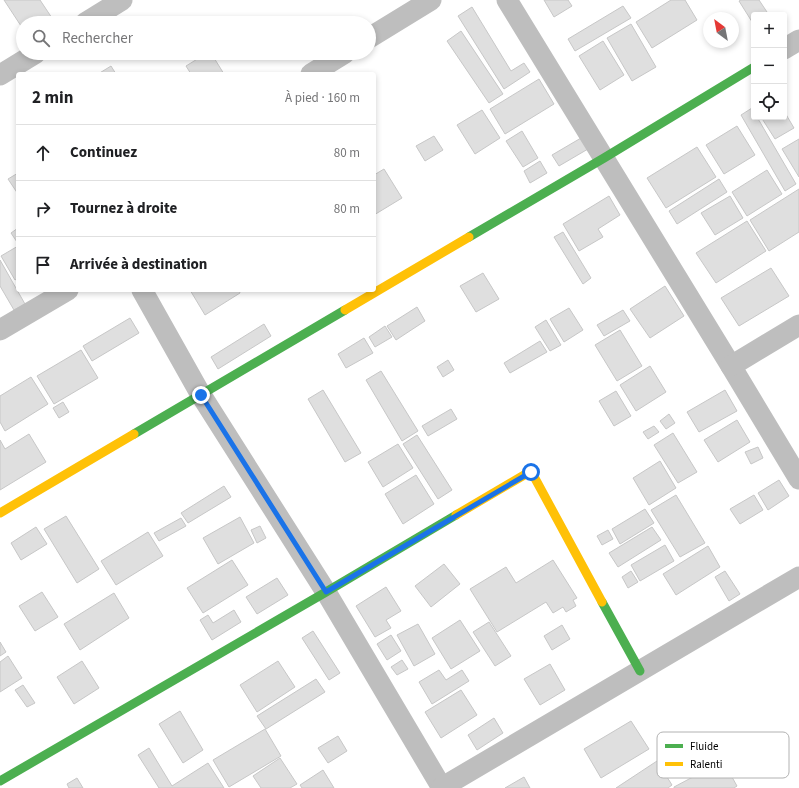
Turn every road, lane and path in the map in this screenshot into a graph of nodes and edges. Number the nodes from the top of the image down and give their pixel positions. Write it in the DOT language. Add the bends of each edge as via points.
graph roads {
  1 [pos="431,0"];
  2 [pos="507,0"];
  3 [pos="116,2"];
  4 [pos="95,16"];
  5 [pos="376,34"];
  6 [pos="799,40"];
  7 [pos="786,48"];
  8 [pos="28,60"];
  9 [pos="334,60"];
  10 [pos="751,69"];
  11 [pos="314,72"];
  12 [pos="9,76"];
  13 [pos="604,158"];
  14 [pos="65,292"];
  15 [pos="143,292"];
  16 [pos="799,325"];
  17 [pos="0,330"];
  18 [pos="731,366"];
  19 [pos="201,395"];
  20 [pos="799,479"];
  21 [pos="0,513"];
  22 [pos="799,577"];
  23 [pos="326,592"];
  24 [pos="640,671"];
  25 [pos="0,782"];
  26 [pos="441,788"];
  1 -- 5 [label="street"];
  2 -- 13 [label="street"];
  3 -- 4 [label="street"];
  6 -- 7 [label="street"];
  8 -- 12 [label="street"];
  9 -- 11 [label="street"];
  10 -- 13 [label="street"];
  13 -- 18 [label="street"];
  13 -- 19 [label="street"];
  14 -- 17 [label="street"];
  15 -- 19 [label="street"];
  16 -- 18 [label="street"];
  18 -- 20 [label="street"];
  19 -- 21 [label="street"];
  19 -- 23 [label="street"];
  22 -- 24 [label="street"];
  23 -- 24 [label="street" via="531,472"];
  23 -- 25 [label="street"];
  23 -- 26 [label="street"];
  24 -- 26 [label="street"];
}
